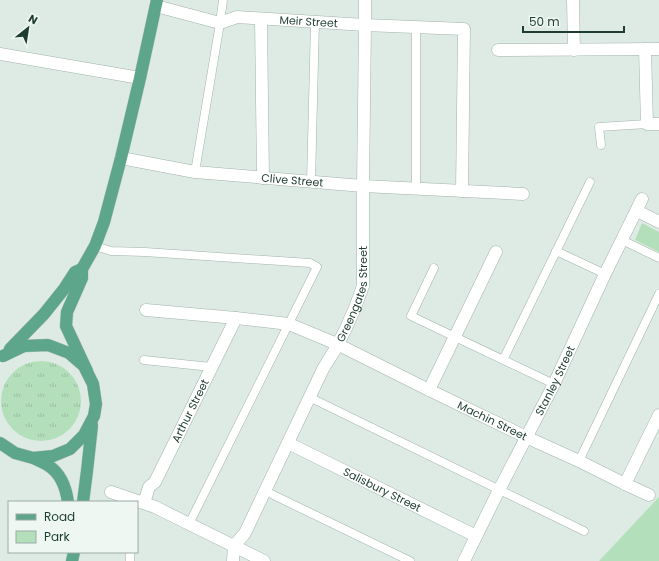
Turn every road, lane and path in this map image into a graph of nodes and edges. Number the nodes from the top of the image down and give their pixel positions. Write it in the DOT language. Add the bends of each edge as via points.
graph roads {
  1 [pos="223,0"];
  2 [pos="365,0"];
  3 [pos="573,0"];
  4 [pos="156,3"];
  5 [pos="261,19"];
  6 [pos="315,22"];
  7 [pos="220,23"];
  8 [pos="366,25"];
  9 [pos="416,27"];
  10 [pos="645,49"];
  11 [pos="659,49"];
  12 [pos="498,50"];
  13 [pos="574,50"];
  14 [pos="0,54"];
  15 [pos="140,78"];
  16 [pos="653,124"];
  17 [pos="600,145"];
  18 [pos="121,158"];
  19 [pos="195,172"];
  20 [pos="262,178"];
  21 [pos="311,182"];
  22 [pos="590,182"];
  23 [pos="363,186"];
  24 [pos="416,189"];
  25 [pos="464,191"];
  26 [pos="523,194"];
  27 [pos="642,199"];
  28 [pos="637,211"];
  29 [pos="659,222"];
  30 [pos="622,240"];
  31 [pos="95,246"];
  32 [pos="556,251"];
  33 [pos="496,252"];
  34 [pos="659,258"];
  35 [pos="434,268"];
  36 [pos="82,269"];
  37 [pos="605,274"];
  38 [pos="659,294"];
  39 [pos="146,310"];
  40 [pos="236,318"];
  41 [pos="289,324"];
  42 [pos="455,337"];
  43 [pos="337,344"];
  44 [pos="2,358"];
  45 [pos="144,360"];
  46 [pos="503,360"];
  47 [pos="212,367"];
  48 [pos="87,371"];
  49 [pos="554,384"];
  50 [pos="429,390"];
  51 [pos="309,397"];
  52 [pos="659,415"];
  53 [pos="93,418"];
  54 [pos="526,437"];
  55 [pos="288,444"];
  56 [pos="2,445"];
  57 [pos="33,458"];
  58 [pos="579,461"];
  59 [pos="625,484"];
  60 [pos="499,490"];
  61 [pos="265,491"];
  62 [pos="111,492"];
  63 [pos="649,495"];
  64 [pos="68,501"];
  65 [pos="82,501"];
  66 [pos="135,501"];
  67 [pos="138,502"];
  68 [pos="189,524"];
  69 [pos="584,531"];
  70 [pos="476,536"];
  71 [pos="234,546"];
  72 [pos="233,561"];
  73 [pos="264,561"];
  74 [pos="410,561"];
  75 [pos="464,561"];
  1 -- 7 [label="lane"];
  2 -- 8 [label="street, Greengates Street"];
  3 -- 13 [label="street"];
  4 -- 7 [label="street"];
  4 -- 15 [label="main road"];
  5 -- 6 [label="street, Meir Street"];
  5 -- 7 [label="street, Meir Street" via="237,17"];
  5 -- 20 [label="street"];
  6 -- 8 [label="street, Meir Street"];
  6 -- 21 [label="lane"];
  7 -- 19 [label="lane"];
  8 -- 9 [label="street, Meir Street"];
  8 -- 23 [label="street, Greengates Street"];
  9 -- 24 [label="lane"];
  9 -- 25 [label="street, Meir Street" via="464,29"];
  10 -- 11 [label="street"];
  10 -- 13 [label="street"];
  10 -- 16 [label="street"];
  12 -- 13 [label="street"];
  14 -- 15 [label="street"];
  15 -- 18 [label="main road"];
  16 -- 17 [label="lane" via="600,127"];
  18 -- 19 [label="street, Clive Street"];
  18 -- 31 [label="main road"];
  19 -- 20 [label="street, Clive Street"];
  20 -- 21 [label="street, Clive Street"];
  21 -- 23 [label="street, Clive Street"];
  22 -- 32 [label="lane"];
  23 -- 24 [label="street, Clive Street"];
  23 -- 43 [label="street, Greengates Street" via="363,286"];
  24 -- 25 [label="street, Clive Street"];
  25 -- 26 [label="street, Clive Street"];
  27 -- 28 [label="street, Stanley Street"];
  28 -- 29 [label="street"];
  28 -- 30 [label="street, Stanley Street"];
  30 -- 34 [label="lane"];
  30 -- 37 [label="street, Stanley Street"];
  31 -- 36 [label="main road"];
  31 -- 41 [label="lane" via="111,251 310,263 318,267"];
  32 -- 37 [label="lane"];
  32 -- 46 [label="lane"];
  33 -- 42 [label="street"];
  35 -- 42 [label="lane" via="411,316"];
  36 -- 44 [label="main road" via="75,272 44,314"];
  36 -- 48 [label="main road" via="82,278 67,312 66,326"];
  37 -- 49 [label="street, Stanley Street"];
  38 -- 58 [label="lane"];
  39 -- 40 [label="street, Machin Street"];
  40 -- 41 [label="street, Machin Street"];
  40 -- 47 [label="street, Arthur Street"];
  41 -- 43 [label="street, Machin Street"];
  41 -- 68 [label="lane"];
  42 -- 46 [label="lane"];
  42 -- 50 [label="street"];
  43 -- 50 [label="street, Machin Street"];
  43 -- 51 [label="street, Greengates Street"];
  44 -- 48 [label="main road" via="24,346 48,345 70,353"];
  45 -- 47 [label="lane"];
  46 -- 49 [label="lane"];
  47 -- 67 [label="street, Arthur Street" via="155,482"];
  48 -- 53 [label="main road" via="93,384 96,404"];
  49 -- 54 [label="street, Stanley Street"];
  50 -- 54 [label="street, Machin Street"];
  51 -- 55 [label="street, Greengates Street"];
  51 -- 60 [label="lane"];
  52 -- 59 [label="street"];
  53 -- 57 [label="main road" via="84,435 70,449 53,456"];
  53 -- 65 [label="main road"];
  54 -- 58 [label="street, Machin Street"];
  54 -- 60 [label="street, Stanley Street"];
  55 -- 61 [label="street, Greengates Street"];
  55 -- 70 [label="street, Salisbury Street"];
  56 -- 57 [label="main road" via="15,453"];
  57 -- 64 [label="main road" via="59,474"];
  58 -- 59 [label="street, Machin Street"];
  59 -- 63 [label="street, Machin Street"];
  60 -- 69 [label="lane"];
  60 -- 70 [label="street, Stanley Street"];
  61 -- 71 [label="street, Greengates Street" via="245,533"];
  61 -- 74 [label="lane"];
  62 -- 66 [label="street"];
  67 -- 68 [label="street"];
  68 -- 71 [label="street"];
  70 -- 75 [label="street, Stanley Street"];
  71 -- 72 [label="street"];
  71 -- 73 [label="street"];
}
